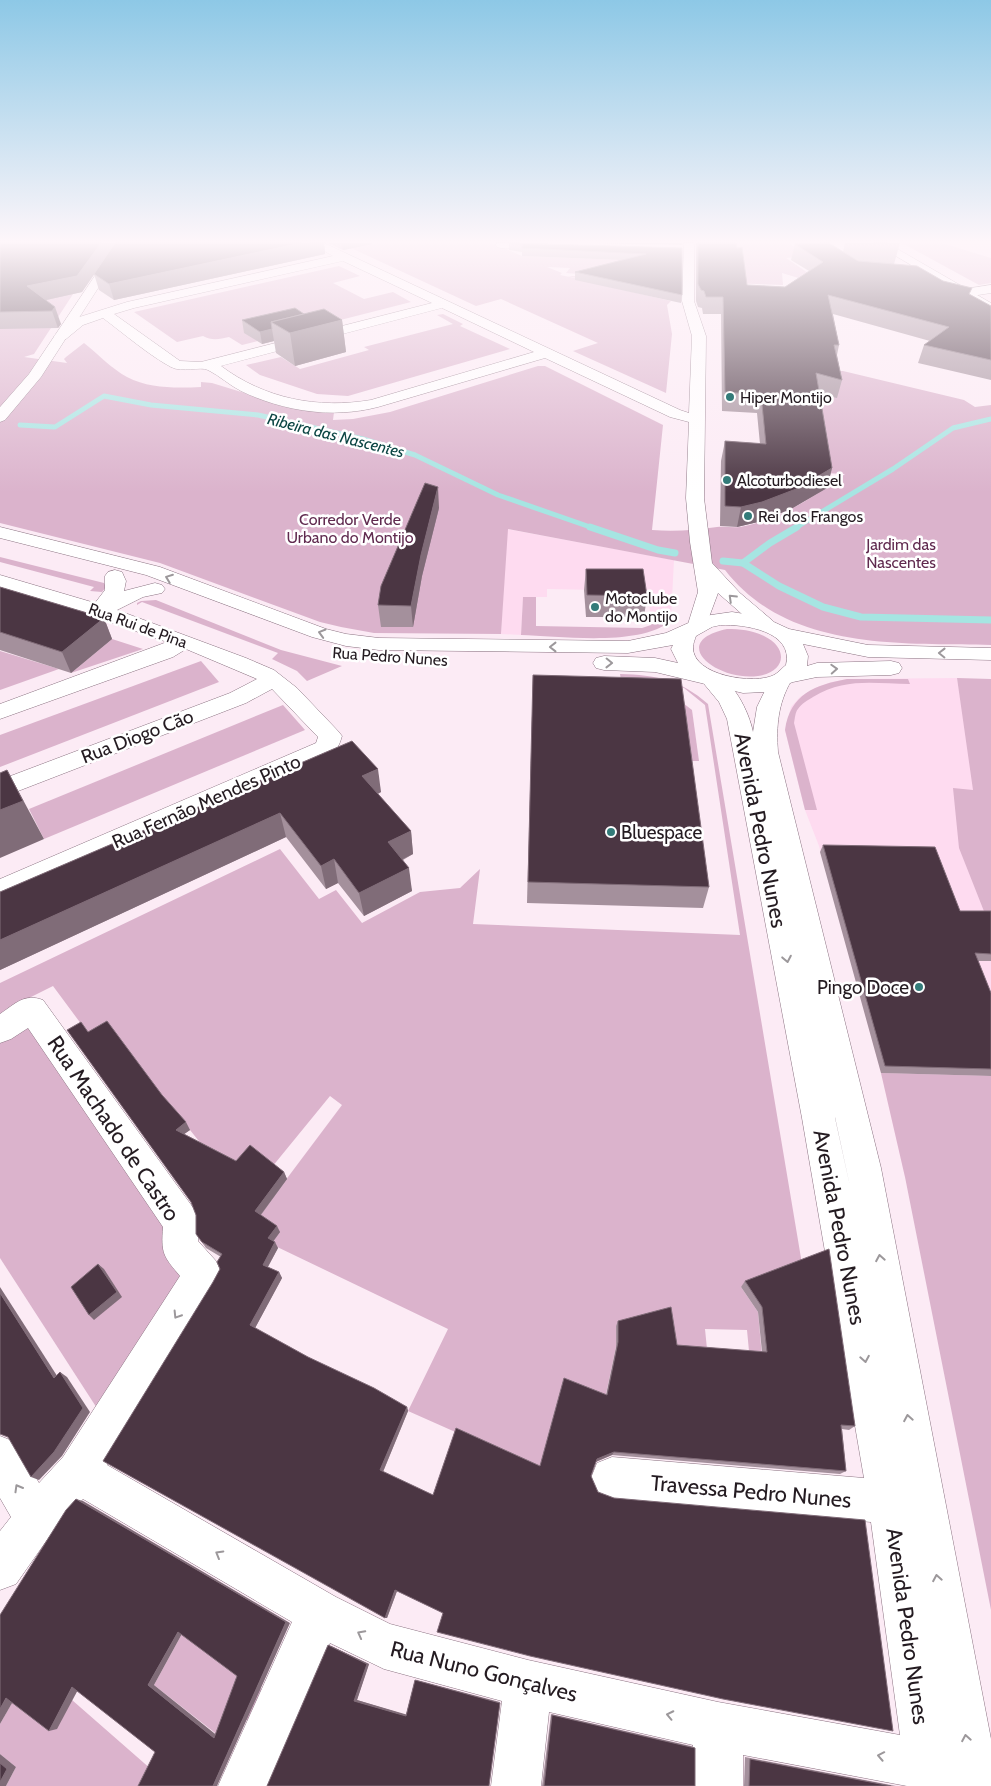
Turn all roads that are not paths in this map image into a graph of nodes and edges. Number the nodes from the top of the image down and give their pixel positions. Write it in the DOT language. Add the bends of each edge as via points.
graph roads {
  1 [pos="67,326"];
  2 [pos="73,326"];
  3 [pos="123,326"];
  4 [pos="356,326"];
  5 [pos="490,326"];
  6 [pos="696,326"];
  7 [pos="61,336"];
  8 [pos="546,353"];
  9 [pos="209,364"];
  10 [pos="0,418"];
  11 [pos="698,419"];
  12 [pos="0,532"];
  13 [pos="0,547"];
  14 [pos="704,565"];
  15 [pos="115,576"];
  16 [pos="0,580"];
  17 [pos="154,590"];
  18 [pos="100,610"];
  19 [pos="693,628"];
  20 [pos="773,629"];
  21 [pos="184,642"];
  22 [pos="991,654"];
  23 [pos="991,669"];
  24 [pos="708,678"];
  25 [pos="783,679"];
  26 [pos="273,680"];
  27 [pos="0,712"];
  28 [pos="0,789"];
  29 [pos="0,892"];
  30 [pos="0,1030"];
  31 [pos="0,1458"];
  32 [pos="78,1472"];
  33 [pos="612,1478"];
  34 [pos="890,1502"];
  35 [pos="36,1519"];
  36 [pos="0,1568"];
  37 [pos="320,1613"];
  38 [pos="528,1684"];
  39 [pos="718,1726"];
  40 [pos="930,1775"];
  41 [pos="243,1786"];
  42 [pos="516,1786"];
  43 [pos="718,1786"];
  44 [pos="975,1786"];
  1 -- 7 [label="street"];
  2 -- 7 [label="street"];
  3 -- 9 [label="street" via="177,365"];
  4 -- 9 [label="street"];
  5 -- 8 [label="street"];
  6 -- 11 [label="street" via="699,336"];
  7 -- 10 [label="street" via="34,377"];
  8 -- 9 [label="street" via="373,404 331,409 308,408 244,388"];
  8 -- 11 [label="street" via="675,414"];
  11 -- 14 [label="street" via="695,498"];
  19 -- 12 [label="street, Rua Pedro Nunes, one-way" via="656,642 628,647 418,645 346,640 152,571"];
  13 -- 15 [label="street, Rua Pedro Nunes"];
  14 -- 19 [label="street" via="708,592"];
  20 -- 14 [label="street, one-way" via="743,608"];
  15 -- 17 [label="street, Rua Pedro Nunes"];
  15 -- 18 [label="street" via="118,583 115,591"];
  16 -- 18 [label="street, Rua Rui de Pina"];
  17 -- 18 [label="street" via="138,592"];
  17 -- 24 [label="street, Rua Pedro Nunes, one-way" via="312,649 350,656 623,663 655,666"];
  18 -- 21 [label="street, Rua Rui de Pina"];
  19 -- 20 [label="street, Rua Pedro Nunes" via="713,620 730,618 748,620"];
  19 -- 24 [label="street, Rua Pedro Nunes" via="682,640 682,650 693,668"];
  22 -- 20 [label="street, Rua Pedro Nunes, one-way" via="868,651"];
  20 -- 25 [label="street" via="790,641 798,660"];
  21 -- 26 [label="street, Rua Rui de Pina"];
  21 -- 27 [label="street" via="165,652"];
  25 -- 23 [label="street, Rua Pedro Nunes, one-way" via="817,670 851,668"];
  24 -- 25 [label="street, Rua Pedro Nunes" via="747,687"];
  24 -- 34 [label="street, Avenida Pedro Nunes, one-way" via="729,700 739,719 845,1243"];
  44 -- 25 [label="street, Avenida Pedro Nunes, one-way" via="864,1168 766,752 764,727 767,707"];
  26 -- 28 [label="street, Rua Diogo Cão" via="238,698"];
  26 -- 29 [label="street, Rua Fernão Mendes Pinto" via="330,736 327,747"];
  30 -- 32 [label="street, Rua Machado de Castro, one-way" via="32,1009 181,1222 180,1248 203,1274"];
  35 -- 31 [label="street, one-way"];
  32 -- 35 [label="street"];
  37 -- 32 [label="street, Rua Nuno Gonçalves, one-way"];
  33 -- 34 [label="street, Travessa Pedro Nunes"];
  34 -- 40 [label="street, Avenida Pedro Nunes"];
  35 -- 36 [label="street"];
  38 -- 37 [label="street, Rua Nuno Gonçalves, one-way" via="384,1646"];
  37 -- 41 [label="street"];
  39 -- 38 [label="street, Rua Nuno Gonçalves, one-way"];
  38 -- 42 [label="street"];
  40 -- 39 [label="street, Rua Nuno Gonçalves, one-way" via="902,1760"];
  39 -- 43 [label="street"];
}
